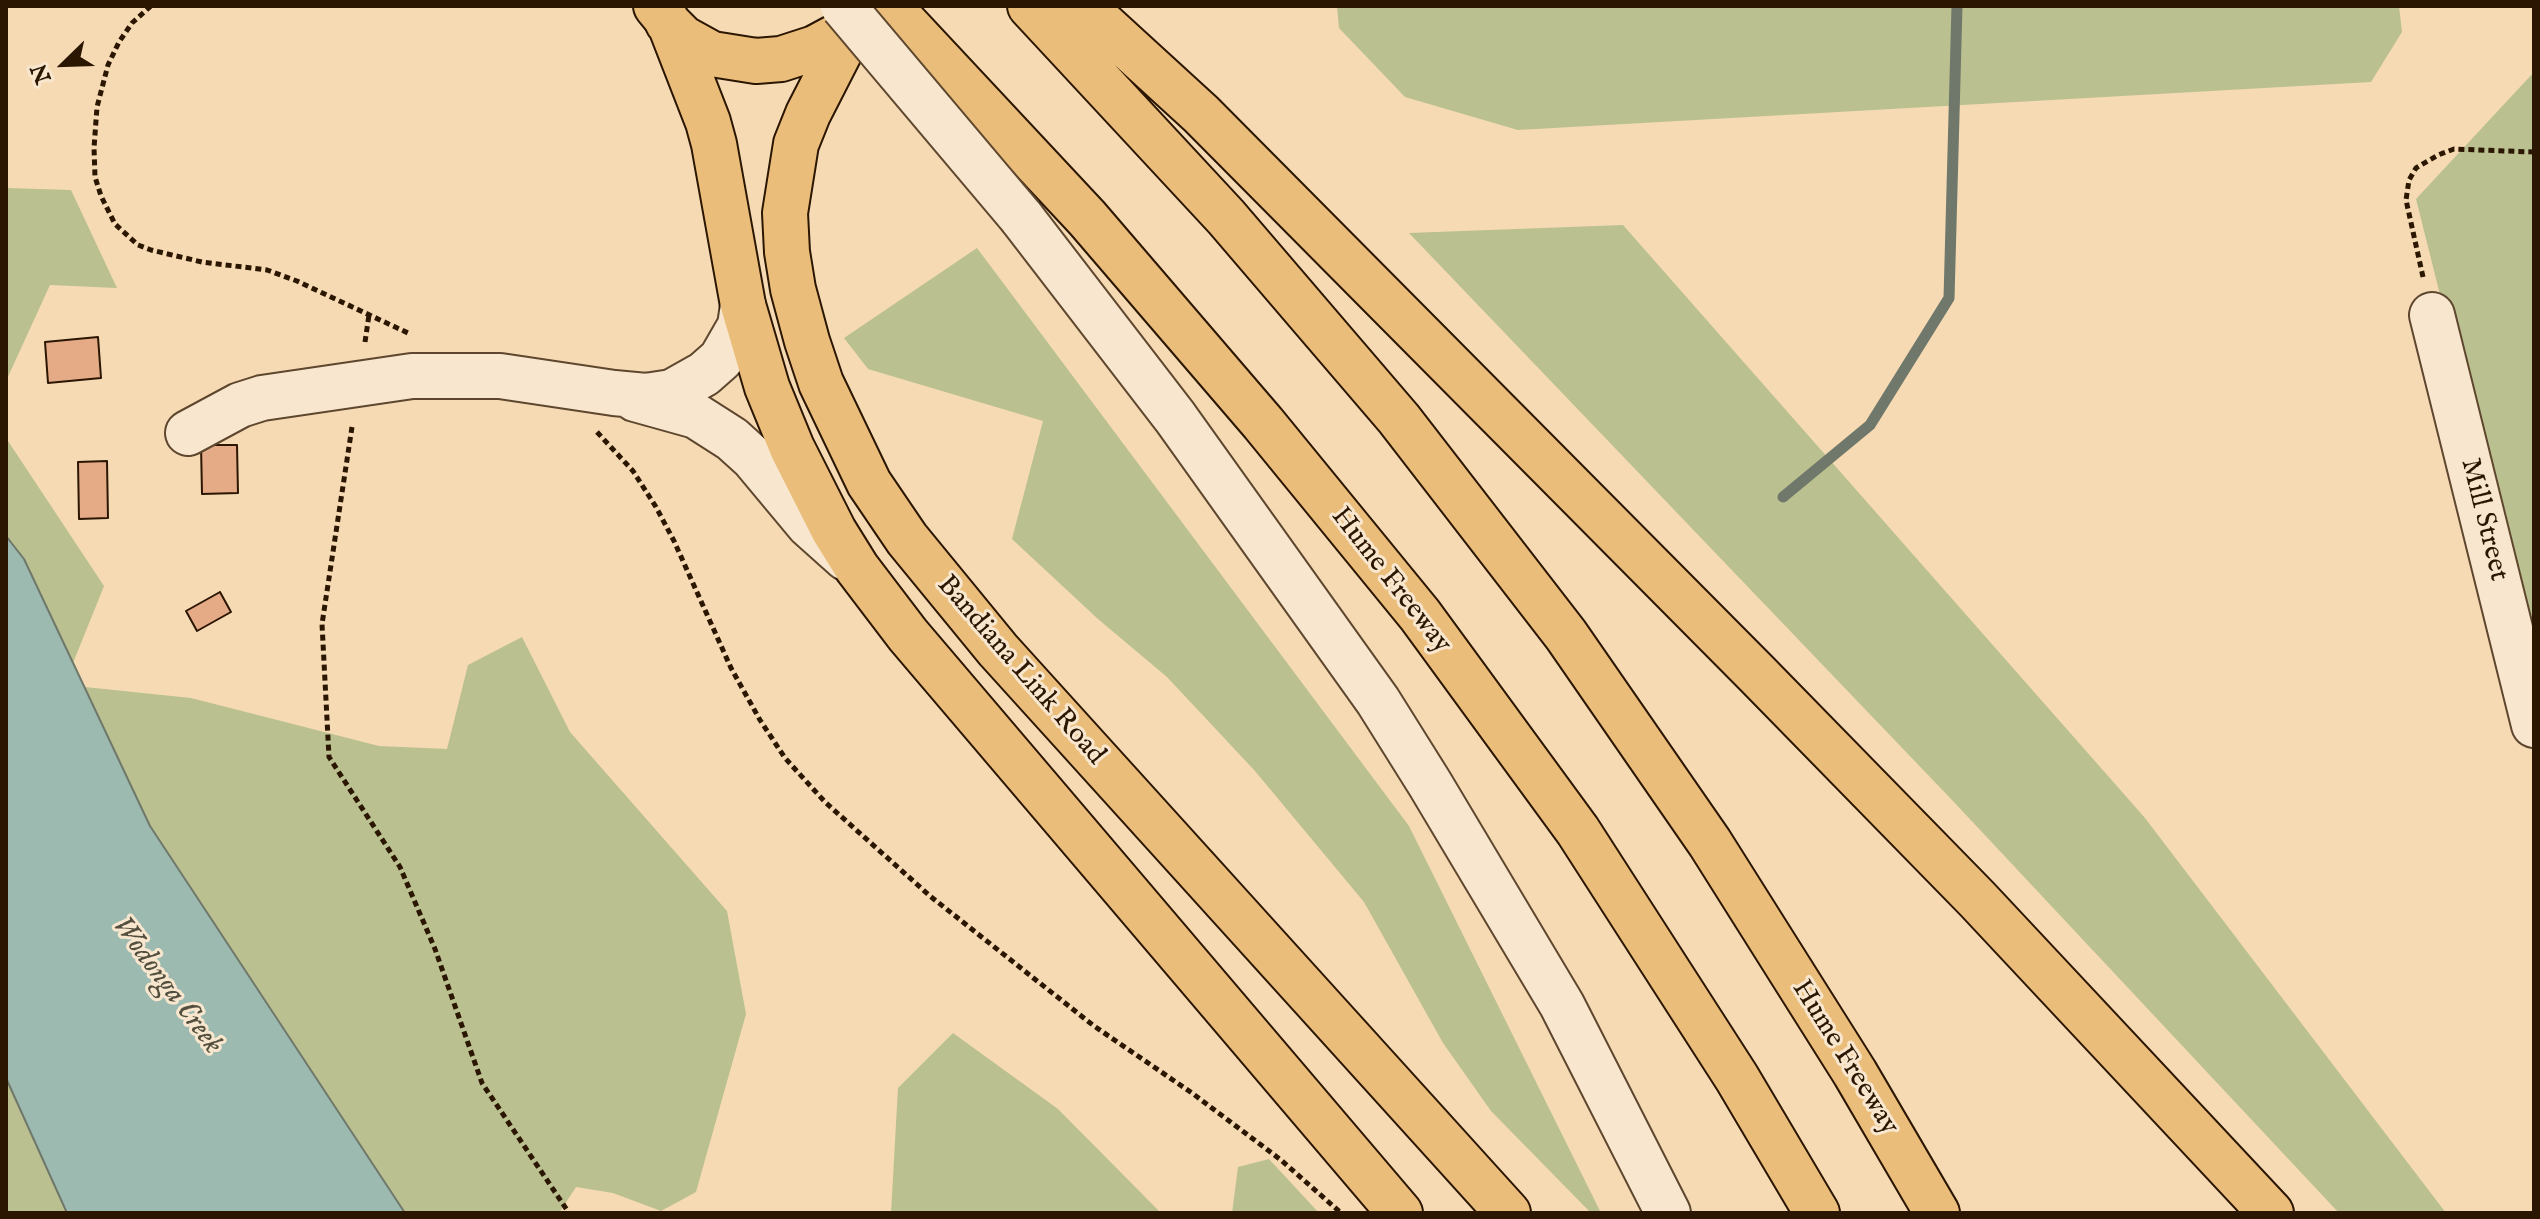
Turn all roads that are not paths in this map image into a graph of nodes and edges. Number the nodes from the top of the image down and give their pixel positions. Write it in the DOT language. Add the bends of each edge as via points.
graph roads {
  1 [pos="1030,6"];
  2 [pos="1083,6"];
  3 [pos="863,11"];
  4 [pos="663,14"];
  5 [pos="743,305"];
  6 [pos="2432,315"];
  7 [pos="605,412"];
  8 [pos="188,433"];
  9 [pos="857,568"];
  10 [pos="2534,725"];
  11 [pos="1400,1213"];
  12 [pos="1508,1213"];
  13 [pos="1668,1213"];
  14 [pos="1817,1213"];
  15 [pos="1937,1213"];
  16 [pos="2271,1213"];
  1 -- 15 [label="main road, Hume Freeway" via="1226,217 1399,419 1566,635 1710,843"];
  2 -- 16 [label="main road" via="1201,114 1565,479 1955,876"];
  3 -- 4 [label="main road" via="829,41 806,52 756,61 696,47"];
  3 -- 12 [label="main road, Bandiana Link Road" via="796,144 785,213 793,289 807,341 869,483 907,539 998,650"];
  3 -- 13 [label="street, bridge" via="1175,417 1378,701 1562,1005"];
  3 -- 14 [label="main road, Hume Freeway" via="1087,218 1420,615 1578,831"];
  4 -- 5 [label="main road" via="708,122"];
  5 -- 7 [label="street" via="734,339 704,374 683,387"];
  5 -- 9 [label="main road" via="792,448"];
  6 -- 10 [label="street, Mill Street"];
  7 -- 8 [label="street" via="500,376 412,376 262,398"];
  7 -- 9 [label="street" via="696,416 717,428 753,458 808,524"];
  9 -- 11 [label="main road" via="908,635"];
}
